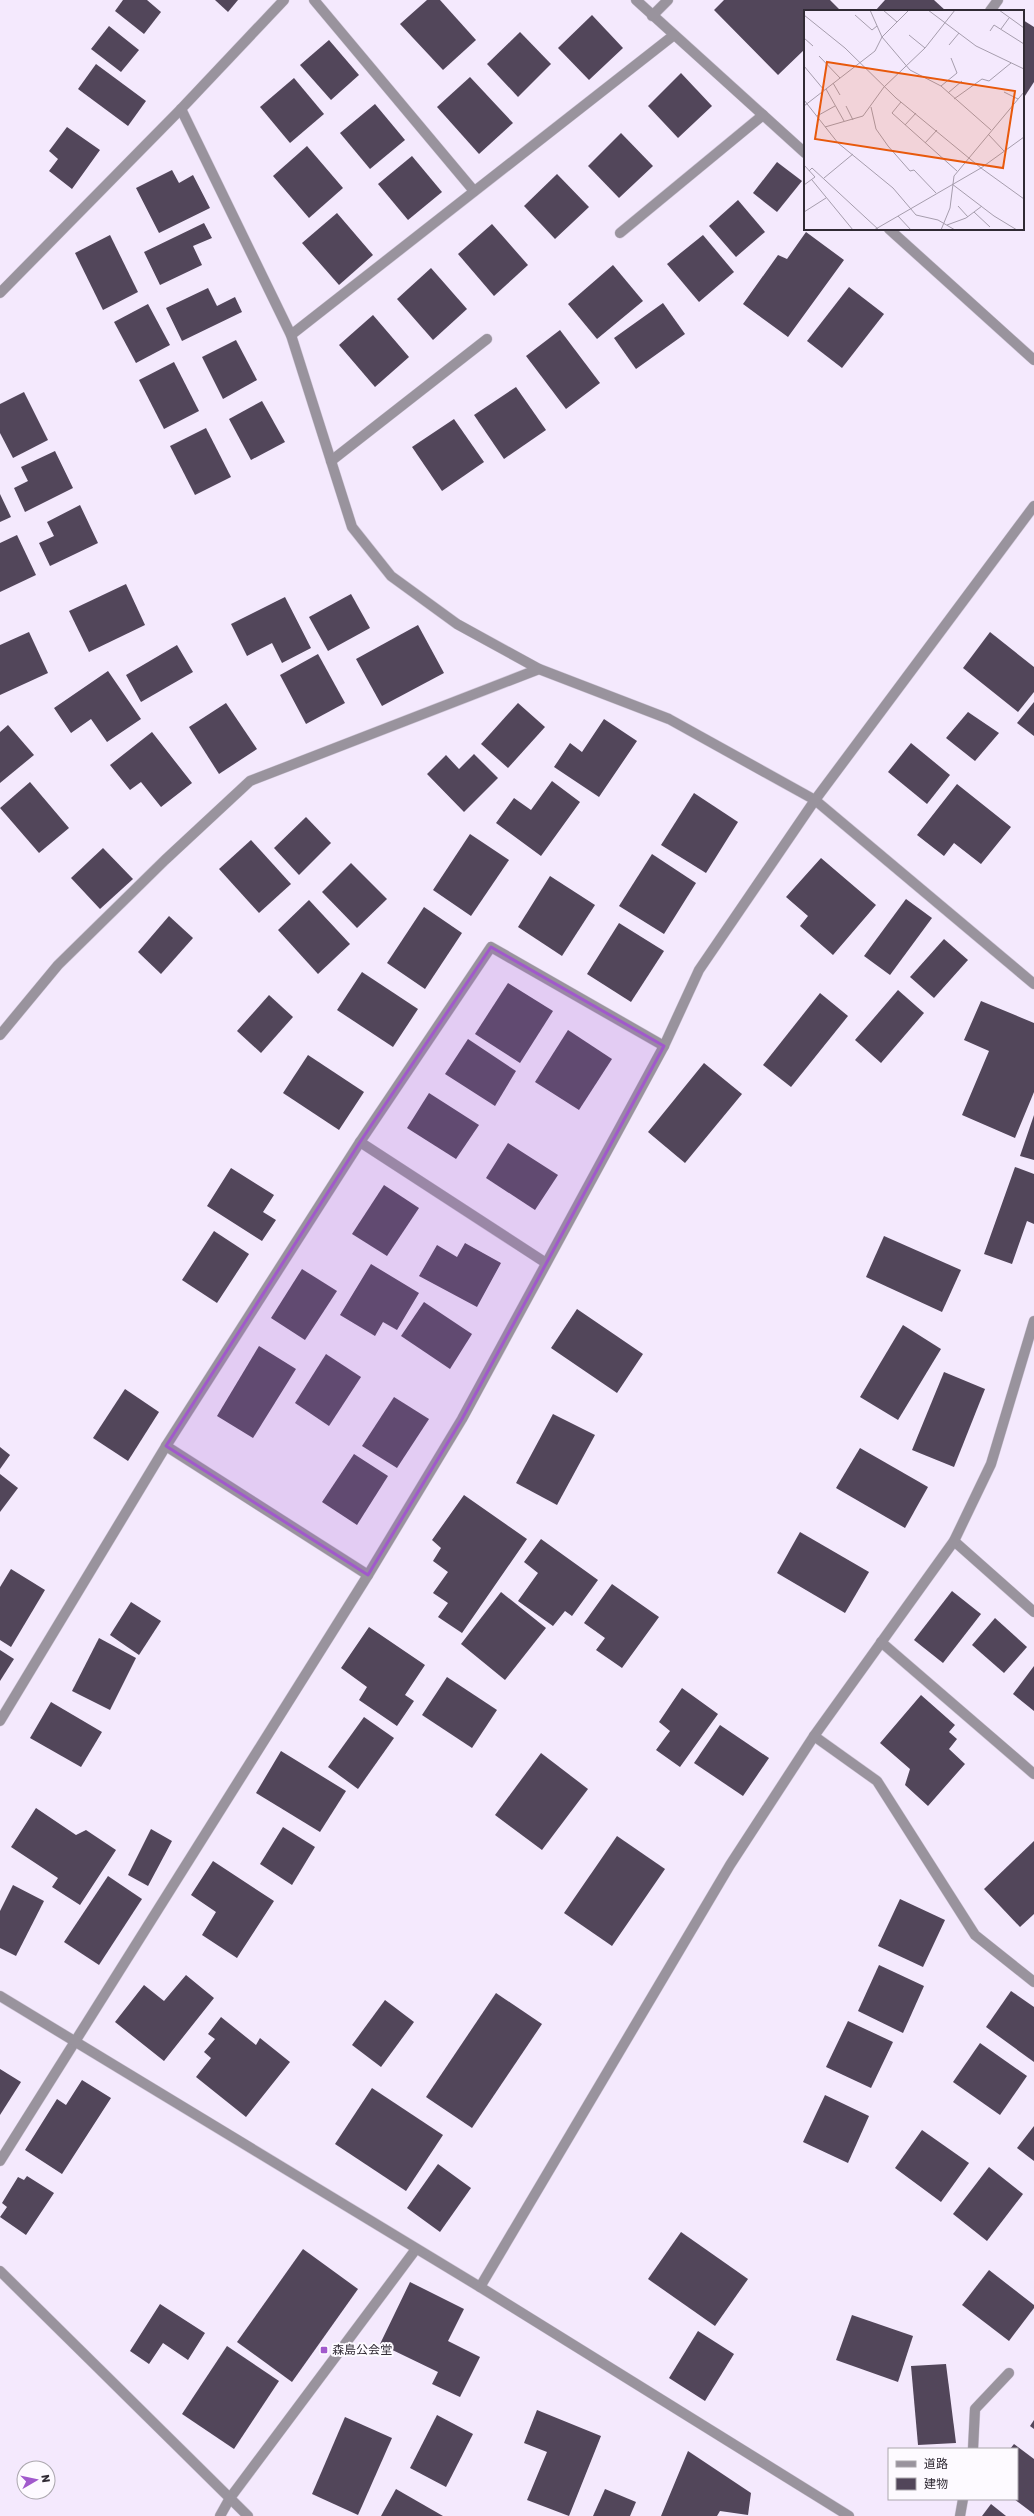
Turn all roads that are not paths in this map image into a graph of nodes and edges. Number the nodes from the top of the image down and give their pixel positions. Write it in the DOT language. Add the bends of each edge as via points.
graph roads {
  1 [pos="284,0"];
  2 [pos="314,0"];
  3 [pos="636,0"];
  4 [pos="668,0"];
  5 [pos="998,0"];
  6 [pos="991,10"];
  7 [pos="652,16"];
  8 [pos="674,35"];
  9 [pos="181,109"];
  10 [pos="762,115"];
  11 [pos="804,152"];
  12 [pos="474,191"];
  13 [pos="890,230"];
  14 [pos="620,233"];
  15 [pos="0,293"];
  16 [pos="291,335"];
  17 [pos="487,339"];
  18 [pos="1034,360"];
  19 [pos="331,461"];
  20 [pos="1034,506"];
  21 [pos="539,669"];
  22 [pos="815,800"];
  23 [pos="1034,984"];
  24 [pos="0,1035"];
  25 [pos="664,1046"];
  26 [pos="360,1142"];
  27 [pos="546,1263"];
  28 [pos="1034,1321"];
  29 [pos="166,1446"];
  30 [pos="954,1541"];
  31 [pos="368,1575"];
  32 [pos="1034,1612"];
  33 [pos="881,1642"];
  34 [pos="0,1721"];
  35 [pos="814,1736"];
  36 [pos="1034,1774"];
  37 [pos="1034,1982"];
  38 [pos="0,1996"];
  39 [pos="74,2041"];
  40 [pos="0,2161"];
  41 [pos="416,2249"];
  42 [pos="0,2271"];
  43 [pos="480,2287"];
  44 [pos="1009,2373"];
  45 [pos="973,2448"];
  46 [pos="230,2498"];
  47 [pos="963,2500"];
  48 [pos="220,2516"];
  49 [pos="248,2516"];
  50 [pos="849,2516"];
  51 [pos="960,2516"];
  1 -- 9 [label="street"];
  2 -- 12 [label="street"];
  3 -- 7 [label="street"];
  4 -- 7 [label="street"];
  5 -- 6 [label="street"];
  7 -- 8 [label="street"];
  8 -- 10 [label="street"];
  8 -- 12 [label="street"];
  9 -- 15 [label="street"];
  9 -- 16 [label="street"];
  10 -- 11 [label="street"];
  10 -- 14 [label="street"];
  12 -- 16 [label="street"];
  13 -- 18 [label="street"];
  16 -- 19 [label="street"];
  17 -- 19 [label="street"];
  19 -- 21 [label="street" via="352,527 391,576 457,624"];
  20 -- 22 [label="street"];
  21 -- 22 [label="street" via="669,719"];
  21 -- 24 [label="street" via="250,781 58,965"];
  22 -- 23 [label="street"];
  22 -- 25 [label="street" via="699,970"];
  25 -- 26 [label="street" via="491,947"];
  25 -- 27 [label="street"];
  26 -- 27 [label="street"];
  26 -- 29 [label="street"];
  27 -- 31 [label="street" via="462,1419"];
  28 -- 30 [label="street" via="991,1464"];
  29 -- 31 [label="street"];
  29 -- 34 [label="street"];
  30 -- 32 [label="street"];
  30 -- 33 [label="street"];
  31 -- 39 [label="street"];
  33 -- 35 [label="street"];
  33 -- 36 [label="street"];
  35 -- 37 [label="street" via="877,1781 975,1935"];
  35 -- 43 [label="street" via="730,1865"];
  38 -- 39 [label="street"];
  39 -- 40 [label="street"];
  39 -- 41 [label="street"];
  41 -- 43 [label="street"];
  41 -- 46 [label="street"];
  42 -- 46 [label="street"];
  43 -- 50 [label="street"];
  44 -- 45 [label="street" via="975,2409"];
  46 -- 48 [label="street"];
  46 -- 49 [label="street"];
  47 -- 51 [label="street"];
}
